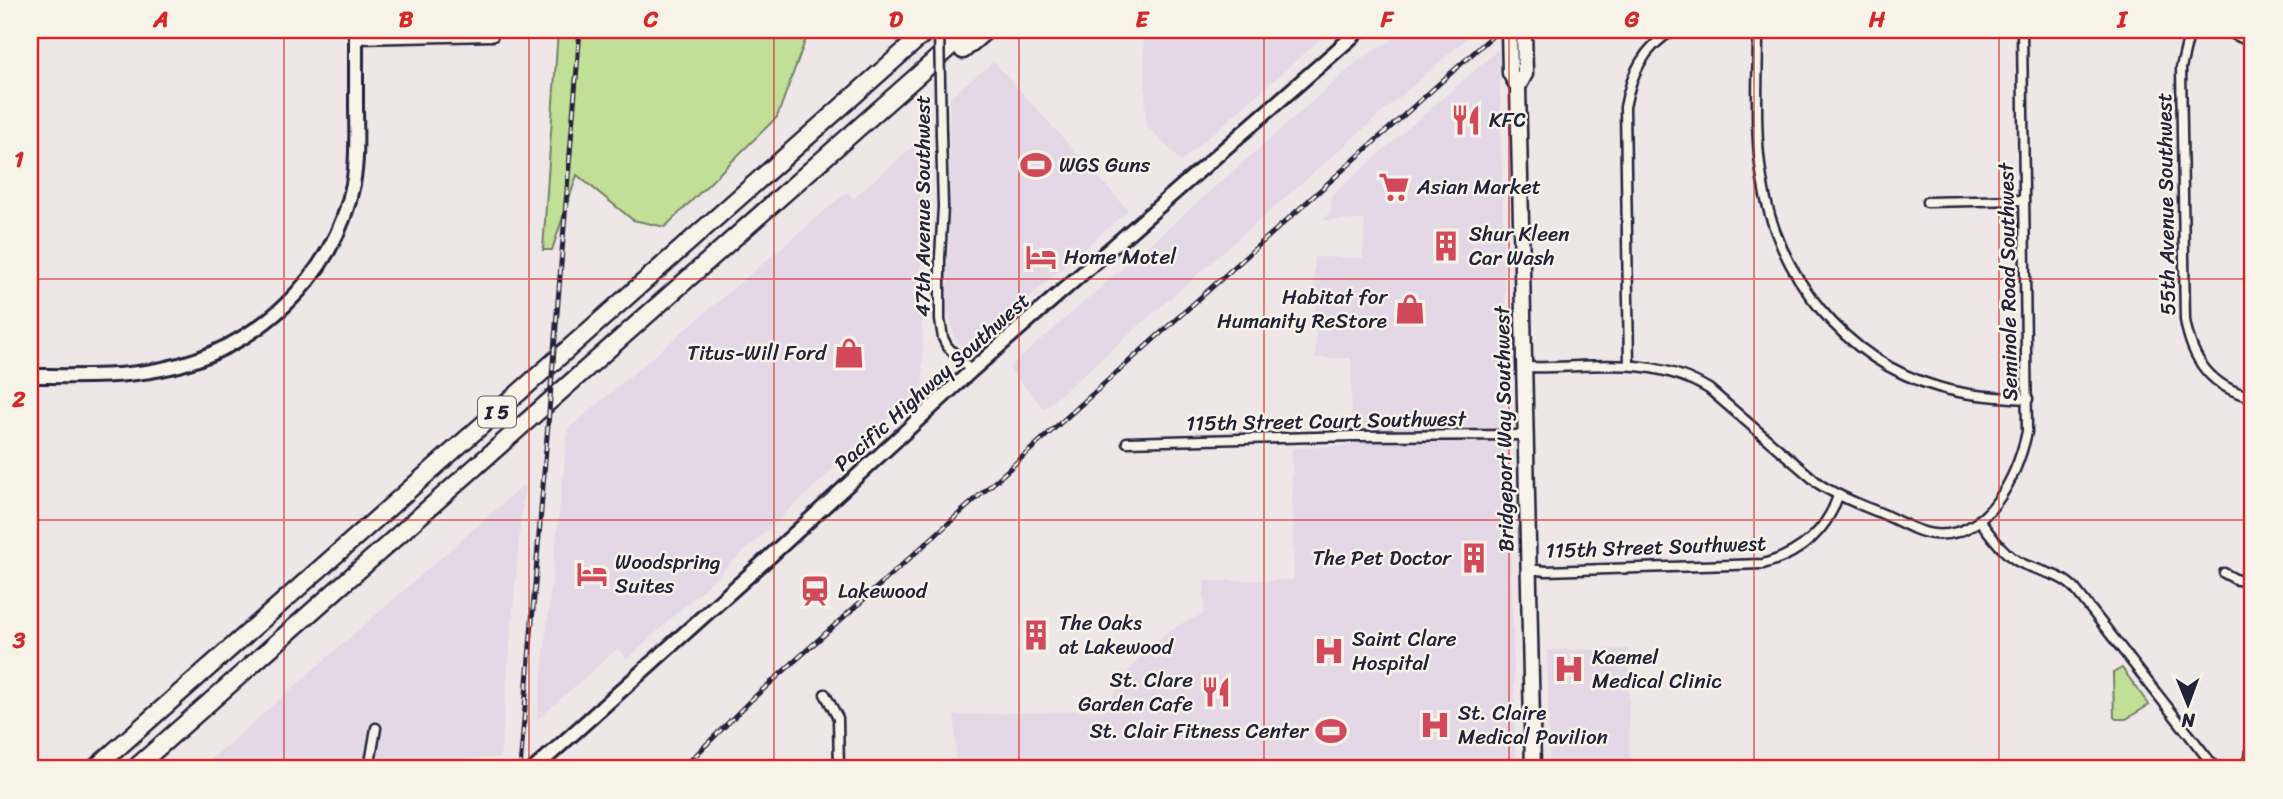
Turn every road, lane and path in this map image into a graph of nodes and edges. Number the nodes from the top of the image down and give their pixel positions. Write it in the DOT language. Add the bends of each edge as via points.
graph roads {
  1 [pos="922,30"];
  2 [pos="928,30"];
  3 [pos="939,30"];
  4 [pos="970,30"];
  5 [pos="986,30"];
  6 [pos="1360,30"];
  7 [pos="1509,30"];
  8 [pos="1524,30"];
  9 [pos="1674,30"];
  10 [pos="1758,30"];
  11 [pos="2022,30"];
  12 [pos="2190,30"];
  13 [pos="2224,30"];
  14 [pos="356,34"];
  15 [pos="493,36"];
  16 [pos="2253,43"];
  17 [pos="900,55"];
  18 [pos="905,88"];
  19 [pos="1518,88"];
  20 [pos="2024,200"];
  21 [pos="1927,202"];
  22 [pos="1629,365"];
  23 [pos="1524,367"];
  24 [pos="971,371"];
  25 [pos="30,376"];
  26 [pos="2253,397"];
  27 [pos="2028,399"];
  28 [pos="1525,435"];
  29 [pos="1128,442"];
  30 [pos="1838,496"];
  31 [pos="1979,520"];
  32 [pos="1529,569"];
  33 [pos="2224,573"];
  34 [pos="2253,580"];
  35 [pos="825,694"];
  36 [pos="376,728"];
  37 [pos="2253,744"];
  38 [pos="94,769"];
  39 [pos="134,769"];
  40 [pos="369,769"];
  41 [pos="534,769"];
  42 [pos="839,769"];
  43 [pos="1533,769"];
  44 [pos="2216,769"];
  45 [pos="2246,769"];
  1 -- 17 [label="highway"];
  2 -- 17 [label="highway, I 5"];
  3 -- 24 [label="street, 47th Avenue Southwest, bridge" via="940,320 947,346"];
  4 -- 18 [label="highway, I 5"];
  5 -- 18 [label="highway"];
  6 -- 24 [label="main road, Pacific Highway Southwest"];
  7 -- 19 [label="main road, Bridgeport Way Southwest" via="1510,74"];
  8 -- 19 [label="main road, Bridgeport Way Southwest" via="1525,74"];
  9 -- 22 [label="street" via="1651,47 1633,72 1624,116"];
  10 -- 27 [label="street" via="1759,156 1764,193 1777,241 1808,295 1860,347 1911,376 1974,395"];
  11 -- 20 [label="street, Seminole Road Southwest"];
  12 -- 26 [label="street, 55th Avenue Southwest" via="2181,68 2185,320 2194,354 2207,373"];
  13 -- 16 [label="street"];
  14 -- 15 [label="street"];
  14 -- 25 [label="main road" via="353,182 338,228 317,270 284,306 260,327 186,364 145,372"];
  17 -- 38 [label="highway, I 5"];
  18 -- 39 [label="highway, I 5"];
  19 -- 23 [label="main road, Bridgeport Way Southwest"];
  20 -- 21 [label="street"];
  20 -- 27 [label="street, Seminole Road Southwest"];
  22 -- 23 [label="street"];
  22 -- 30 [label="street" via="1670,371 1709,388"];
  23 -- 28 [label="main road, Bridgeport Way Southwest"];
  24 -- 41 [label="main road, Pacific Highway Southwest"];
  27 -- 31 [label="street, Seminole Road Southwest" via="2027,432 2018,466"];
  28 -- 29 [label="street, 115th Street Court Southwest"];
  28 -- 32 [label="main road, Bridgeport Way Southwest"];
  30 -- 31 [label="street" via="1923,532 1960,532"];
  30 -- 32 [label="street, 115th Street Southwest" via="1829,518 1807,543 1763,564"];
  31 -- 44 [label="street" via="2012,558 2062,578 2075,589"];
  32 -- 43 [label="main road, Bridgeport Way Southwest"];
  33 -- 34 [label="street" via="2237,580"];
  35 -- 42 [label="street" via="838,718"];
  36 -- 40 [label="street"];
  37 -- 45 [label="street"];
}
